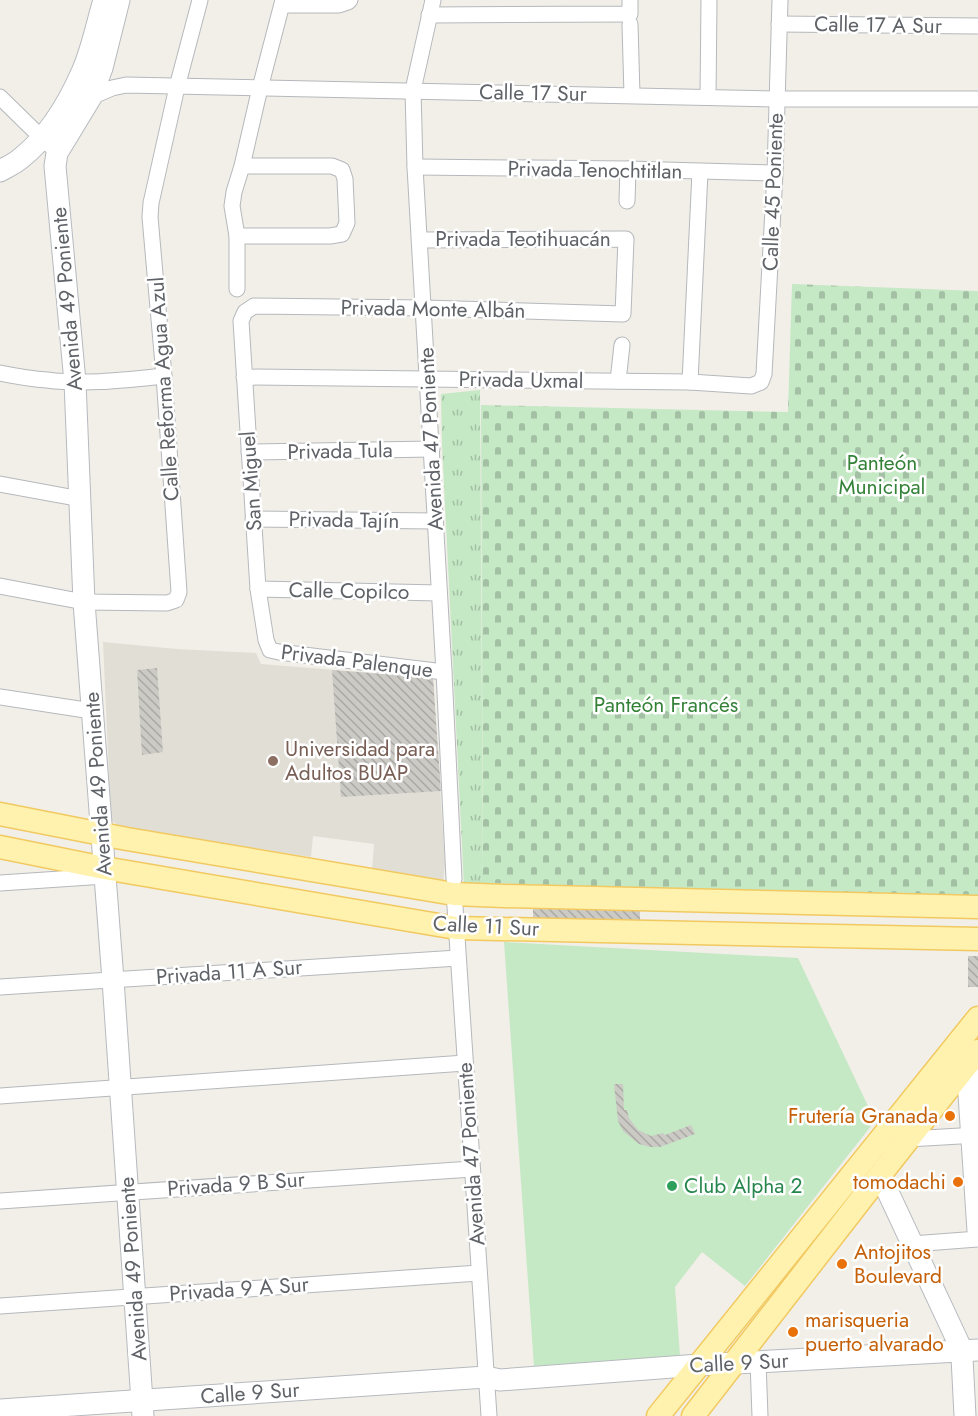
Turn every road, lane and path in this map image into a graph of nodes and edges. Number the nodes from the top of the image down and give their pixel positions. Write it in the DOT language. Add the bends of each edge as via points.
graph roads {
  1 [pos="104,0"];
  2 [pos="119,0"];
  3 [pos="200,0"];
  4 [pos="350,0"];
  5 [pos="710,0"];
  6 [pos="780,0"];
  7 [pos="282,3"];
  8 [pos="431,8"];
  9 [pos="630,13"];
  10 [pos="779,24"];
  11 [pos="978,26"];
  12 [pos="177,87"];
  13 [pos="260,88"];
  14 [pos="413,90"];
  15 [pos="632,95"];
  16 [pos="0,97"];
  17 [pos="91,97"];
  18 [pos="708,97"];
  19 [pos="777,99"];
  20 [pos="978,99"];
  21 [pos="49,146"];
  22 [pos="242,166"];
  23 [pos="416,167"];
  24 [pos="628,169"];
  25 [pos="0,171"];
  26 [pos="700,172"];
  27 [pos="775,173"];
  28 [pos="627,201"];
  29 [pos="237,236"];
  30 [pos="421,240"];
  31 [pos="237,289"];
  32 [pos="424,308"];
  33 [pos="245,312"];
  34 [pos="623,314"];
  35 [pos="621,345"];
  36 [pos="0,373"];
  37 [pos="164,376"];
  38 [pos="244,377"];
  39 [pos="428,379"];
  40 [pos="618,381"];
  41 [pos="75,382"];
  42 [pos="690,382"];
  43 [pos="760,382"];
  44 [pos="432,449"];
  45 [pos="249,452"];
  46 [pos="0,484"];
  47 [pos="81,500"];
  48 [pos="253,519"];
  49 [pos="435,521"];
  50 [pos="0,586"];
  51 [pos="258,589"];
  52 [pos="439,593"];
  53 [pos="84,602"];
  54 [pos="270,650"];
  55 [pos="444,672"];
  56 [pos="0,697"];
  57 [pos="92,711"];
  58 [pos="0,813"];
  59 [pos="102,834"];
  60 [pos="0,847"];
  61 [pos="61,869"];
  62 [pos="105,872"];
  63 [pos="0,884"];
  64 [pos="454,888"];
  65 [pos="978,907"];
  66 [pos="456,928"];
  67 [pos="978,939"];
  68 [pos="458,958"];
  69 [pos="113,980"];
  70 [pos="0,987"];
  71 [pos="978,1018"];
  72 [pos="973,1058"];
  73 [pos="465,1063"];
  74 [pos="120,1088"];
  75 [pos="0,1096"];
  76 [pos="975,1135"];
  77 [pos="908,1139"];
  78 [pos="472,1169"];
  79 [pos="880,1174"];
  80 [pos="128,1191"];
  81 [pos="0,1201"];
  82 [pos="978,1231"];
  83 [pos="978,1239"];
  84 [pos="912,1244"];
  85 [pos="479,1273"];
  86 [pos="135,1296"];
  87 [pos="0,1306"];
  88 [pos="970,1350"];
  89 [pos="758,1362"];
  90 [pos="734,1364"];
  91 [pos="699,1365"];
  92 [pos="491,1381"];
  93 [pos="142,1409"];
  94 [pos="0,1410"];
  95 [pos="64,1416"];
  96 [pos="489,1416"];
  97 [pos="658,1416"];
  98 [pos="693,1416"];
  99 [pos="760,1416"];
  100 [pos="965,1416"];
  1 -- 21 [label="main road" via="83,70 55,121"];
  2 -- 17 [label="main road"];
  3 -- 12 [label="street, Calle Reforma Agua Azul"];
  4 -- 7 [label="street" via="339,5"];
  5 -- 18 [label="street"];
  6 -- 10 [label="street, Calle 45 Poniente"];
  7 -- 13 [label="street"];
  8 -- 9 [label="street"];
  8 -- 14 [label="street, Avenida 47 Poniente"];
  9 -- 15 [label="street"];
  10 -- 11 [label="street, Calle 17 A Sur"];
  10 -- 19 [label="street, Calle 45 Poniente"];
  12 -- 13 [label="street, Calle 17 Sur"];
  12 -- 17 [label="street, Calle 17 Sur" via="126,85"];
  12 -- 37 [label="street, Calle Reforma Agua Azul" via="150,217"];
  13 -- 14 [label="street, Calle 17 Sur"];
  13 -- 22 [label="street"];
  14 -- 15 [label="street, Calle 17 Sur"];
  14 -- 23 [label="street, Avenida 47 Poniente"];
  15 -- 18 [label="street, Calle 17 Sur"];
  16 -- 21 [label="street"];
  17 -- 21 [label="main road"];
  18 -- 19 [label="street, Calle 17 Sur"];
  19 -- 20 [label="street, Calle 17 Sur"];
  19 -- 27 [label="street, Calle 45 Poniente"];
  21 -- 25 [label="main road" via="29,151"];
  21 -- 41 [label="main road, Avenida 49 Poniente" via="55,166"];
  22 -- 29 [label="street" via="232,206"];
  22 -- 29 [label="street" via="332,166 342,170 347,223 342,234 330,236"];
  23 -- 24 [label="street, Privada Tenochtitlan"];
  23 -- 30 [label="street, Avenida 47 Poniente"];
  24 -- 26 [label="street, Privada Tenochtitlan"];
  24 -- 28 [label="street"];
  26 -- 27 [label="street, Privada Tenochtitlan"];
  26 -- 42 [label="street"];
  27 -- 43 [label="street, Calle 45 Poniente" via="764,374"];
  29 -- 31 [label="street"];
  30 -- 32 [label="street, Avenida 47 Poniente"];
  30 -- 34 [label="street, Privada Teotihuacán" via="626,238"];
  32 -- 33 [label="street, Privada Monte Albán" via="254,306"];
  32 -- 34 [label="street, Privada Monte Albán"];
  32 -- 39 [label="street, Avenida 47 Poniente"];
  33 -- 38 [label="street, San Miguel" via="241,321"];
  35 -- 40 [label="street"];
  36 -- 41 [label="street"];
  37 -- 41 [label="street"];
  37 -- 53 [label="street, Calle Reforma Agua Azul" via="176,600"];
  38 -- 39 [label="street, Privada Uxmal"];
  38 -- 45 [label="street, San Miguel"];
  39 -- 40 [label="street, Privada Uxmal"];
  39 -- 44 [label="street, Avenida 47 Poniente"];
  40 -- 42 [label="street, Privada Uxmal"];
  41 -- 47 [label="main road, Avenida 49 Poniente"];
  42 -- 43 [label="street, Privada Uxmal" via="751,386"];
  44 -- 45 [label="street, Privada Tula"];
  44 -- 49 [label="street, Avenida 47 Poniente"];
  45 -- 48 [label="street, San Miguel"];
  46 -- 47 [label="street"];
  47 -- 53 [label="main road, Avenida 49 Poniente"];
  48 -- 49 [label="street, Privada Tajín"];
  48 -- 51 [label="street, San Miguel"];
  49 -- 52 [label="street, Avenida 47 Poniente"];
  50 -- 53 [label="street"];
  51 -- 52 [label="street, Calle Copilco"];
  51 -- 54 [label="street, San Miguel"];
  52 -- 55 [label="street, Avenida 47 Poniente"];
  53 -- 57 [label="main road, Avenida 49 Poniente"];
  54 -- 55 [label="street, Privada Palenque"];
  55 -- 64 [label="street, Avenida 47 Poniente"];
  56 -- 57 [label="street"];
  57 -- 59 [label="main road, Avenida 49 Poniente"];
  58 -- 59 [label="main road, Calle 11 Sur"];
  59 -- 62 [label="main road, Avenida 49 Poniente"];
  59 -- 64 [label="main road, Calle 11 Sur"];
  60 -- 61 [label="main road, Calle 11 Sur"];
  61 -- 62 [label="main road, Calle 11 Sur"];
  61 -- 63 [label="street"];
  62 -- 66 [label="main road, Calle 11 Sur"];
  62 -- 69 [label="main road, Avenida 49 Poniente"];
  64 -- 65 [label="main road, Calle 11 Sur" via="504,896"];
  64 -- 66 [label="street, Avenida 47 Poniente"];
  66 -- 67 [label="main road, Calle 11 Sur"];
  66 -- 68 [label="street, Avenida 47 Poniente"];
  68 -- 69 [label="street, Privada 11 A Sur"];
  68 -- 73 [label="street, Avenida 47 Poniente"];
  69 -- 70 [label="street, Privada 11 A Sur"];
  69 -- 74 [label="main road, Avenida 49 Poniente"];
  71 -- 91 [label="main road"];
  72 -- 76 [label="main road"];
  72 -- 77 [label="main road"];
  73 -- 74 [label="street"];
  73 -- 78 [label="street, Avenida 47 Poniente"];
  74 -- 75 [label="street"];
  74 -- 80 [label="main road, Avenida 49 Poniente"];
  76 -- 77 [label="street"];
  76 -- 82 [label="main road"];
  77 -- 79 [label="main road"];
  78 -- 80 [label="street, Privada 9 B Sur"];
  78 -- 85 [label="street, Avenida 47 Poniente"];
  79 -- 84 [label="main road"];
  79 -- 90 [label="main road"];
  80 -- 81 [label="street, Privada 9 B Sur"];
  80 -- 86 [label="main road, Avenida 49 Poniente"];
  83 -- 84 [label="street"];
  84 -- 88 [label="main road"];
  85 -- 86 [label="street, Privada 9 A Sur"];
  85 -- 92 [label="street, Avenida 47 Poniente"];
  86 -- 87 [label="street, Privada 9 A Sur"];
  86 -- 93 [label="main road, Avenida 49 Poniente"];
  88 -- 89 [label="main road, Calle 9 Sur"];
  88 -- 100 [label="main road"];
  89 -- 90 [label="main road, Calle 9 Sur"];
  89 -- 99 [label="street"];
  90 -- 91 [label="main road, Calle 9 Sur"];
  90 -- 98 [label="main road"];
  91 -- 92 [label="main road, Calle 9 Sur"];
  91 -- 97 [label="main road"];
  92 -- 93 [label="main road, Calle 9 Sur"];
  92 -- 96 [label="street, Avenida 47 Poniente"];
  93 -- 94 [label="main road, Calle 9 Sur"];
  93 -- 95 [label="main road, Calle 9 Sur"];
}
